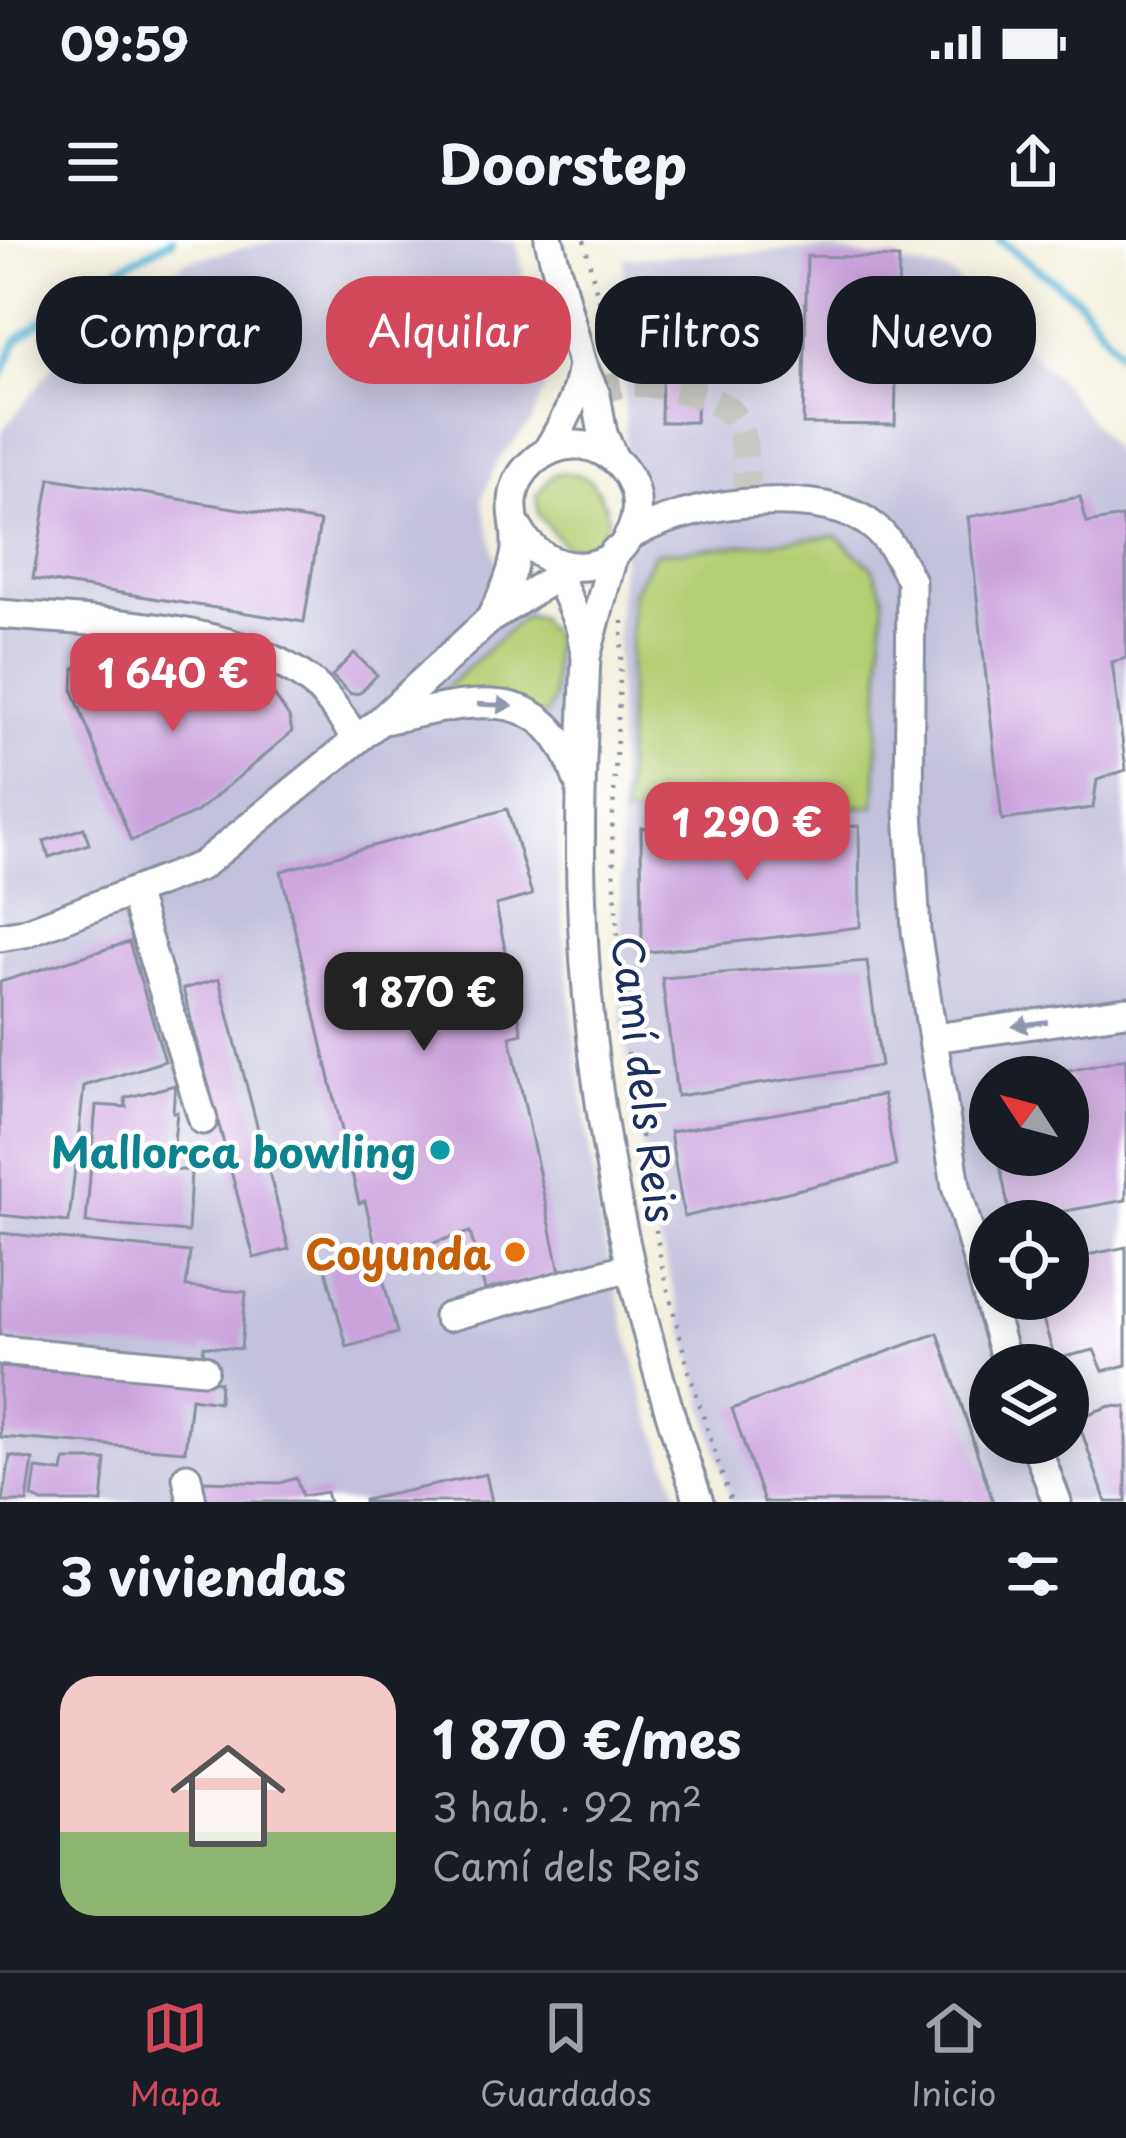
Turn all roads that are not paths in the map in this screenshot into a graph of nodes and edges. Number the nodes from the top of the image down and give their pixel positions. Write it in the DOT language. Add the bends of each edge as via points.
graph roads {
  1 [pos="549,240"];
  2 [pos="582,364"];
  3 [pos="547,451"];
  4 [pos="614,459"];
  5 [pos="633,489"];
  6 [pos="677,513"];
  7 [pos="518,528"];
  8 [pos="621,544"];
  9 [pos="560,568"];
  10 [pos="0,614"];
  11 [pos="490,619"];
  12 [pos="586,656"];
  13 [pos="380,721"];
  14 [pos="357,739"];
  15 [pos="581,798"];
  16 [pos="134,892"];
  17 [pos="0,937"];
  18 [pos="1126,1011"];
  19 [pos="934,1038"];
  20 [pos="203,1120"];
  21 [pos="630,1267"];
  22 [pos="448,1317"];
  23 [pos="1001,1344"];
  24 [pos="0,1350"];
  25 [pos="204,1369"];
  26 [pos="1043,1464"];
  27 [pos="699,1502"];
  28 [pos="1057,1502"];
  1 -- 2 [label="street"];
  2 -- 3 [label="street" via="573,403"];
  2 -- 4 [label="street"];
  3 -- 4 [label="street" via="583,444"];
  3 -- 7 [label="street" via="518,482"];
  4 -- 5 [label="street"];
  5 -- 6 [label="street"];
  5 -- 8 [label="street" via="635,517"];
  6 -- 8 [label="street"];
  6 -- 19 [label="street" via="802,502 868,523 897,552 911,581 914,911"];
  7 -- 9 [label="street"];
  7 -- 11 [label="street" via="505,593"];
  8 -- 9 [label="street" via="601,562"];
  8 -- 12 [label="street"];
  9 -- 11 [label="street"];
  9 -- 12 [label="street"];
  10 -- 14 [label="street" via="198,636 268,654 315,685"];
  11 -- 13 [label="street"];
  12 -- 15 [label="street, Camí dels Reis"];
  13 -- 14 [label="street"];
  13 -- 15 [label="street, one-way" via="484,703 524,709 568,755"];
  14 -- 16 [label="street" via="201,866"];
  15 -- 21 [label="street, Camí dels Reis" via="592,1045"];
  16 -- 17 [label="street"];
  16 -- 20 [label="street"];
  18 -- 19 [label="street, one-way"];
  19 -- 23 [label="street" via="956,1186"];
  21 -- 22 [label="street"];
  21 -- 27 [label="street, Camí dels Reis"];
  24 -- 25 [label="street"];
  26 -- 28 [label="street"];
}
